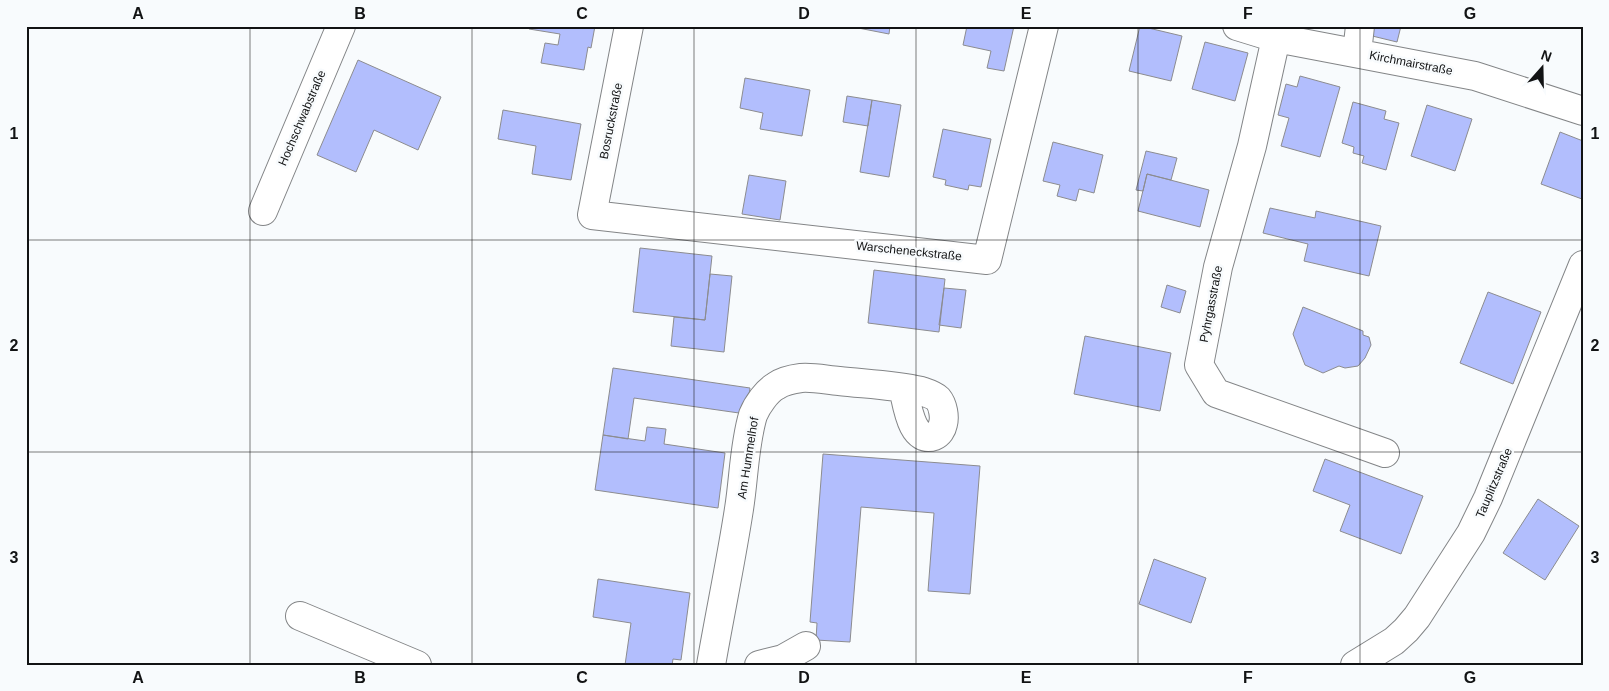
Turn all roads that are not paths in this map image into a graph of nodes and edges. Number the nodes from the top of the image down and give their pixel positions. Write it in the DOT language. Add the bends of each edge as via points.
graph roads {
  1 [pos="341,26"];
  2 [pos="629,26"];
  3 [pos="1044,26"];
  4 [pos="1237,26"];
  5 [pos="1360,26"];
  6 [pos="1276,38"];
  7 [pos="1357,53"];
  8 [pos="1583,111"];
  9 [pos="263,211"];
  10 [pos="592,215"];
  11 [pos="1583,265"];
  12 [pos="903,388"];
  13 [pos="1385,453"];
  14 [pos="300,616"];
  15 [pos="806,646"];
  16 [pos="417,665"];
  17 [pos="711,665"];
  18 [pos="759,665"];
  19 [pos="1354,665"];
  1 -- 9 [label="street, Hochschwabstraße"];
  2 -- 10 [label="street, Bosruckstraße"];
  3 -- 10 [label="street, Warscheneckstraße" via="987,260"];
  4 -- 6 [label="street, Kirchmairstraße"];
  5 -- 7 [label="street"];
  6 -- 7 [label="street, Kirchmairstraße"];
  6 -- 13 [label="street, Pyhrgasstraße" via="1252,146 1218,267 1199,365 1216,393"];
  7 -- 8 [label="street, Kirchmairstraße" via="1475,76"];
  11 -- 19 [label="street, Tauplitzstraße" via="1471,533 1406,630 1394,642"];
  12 -- 17 [label="street, Am Hummelhof" via="802,378 775,386 763,398 750,429 740,507"];
  14 -- 16 [label="street"];
  15 -- 18 [label="street" via="783,659"];
}
